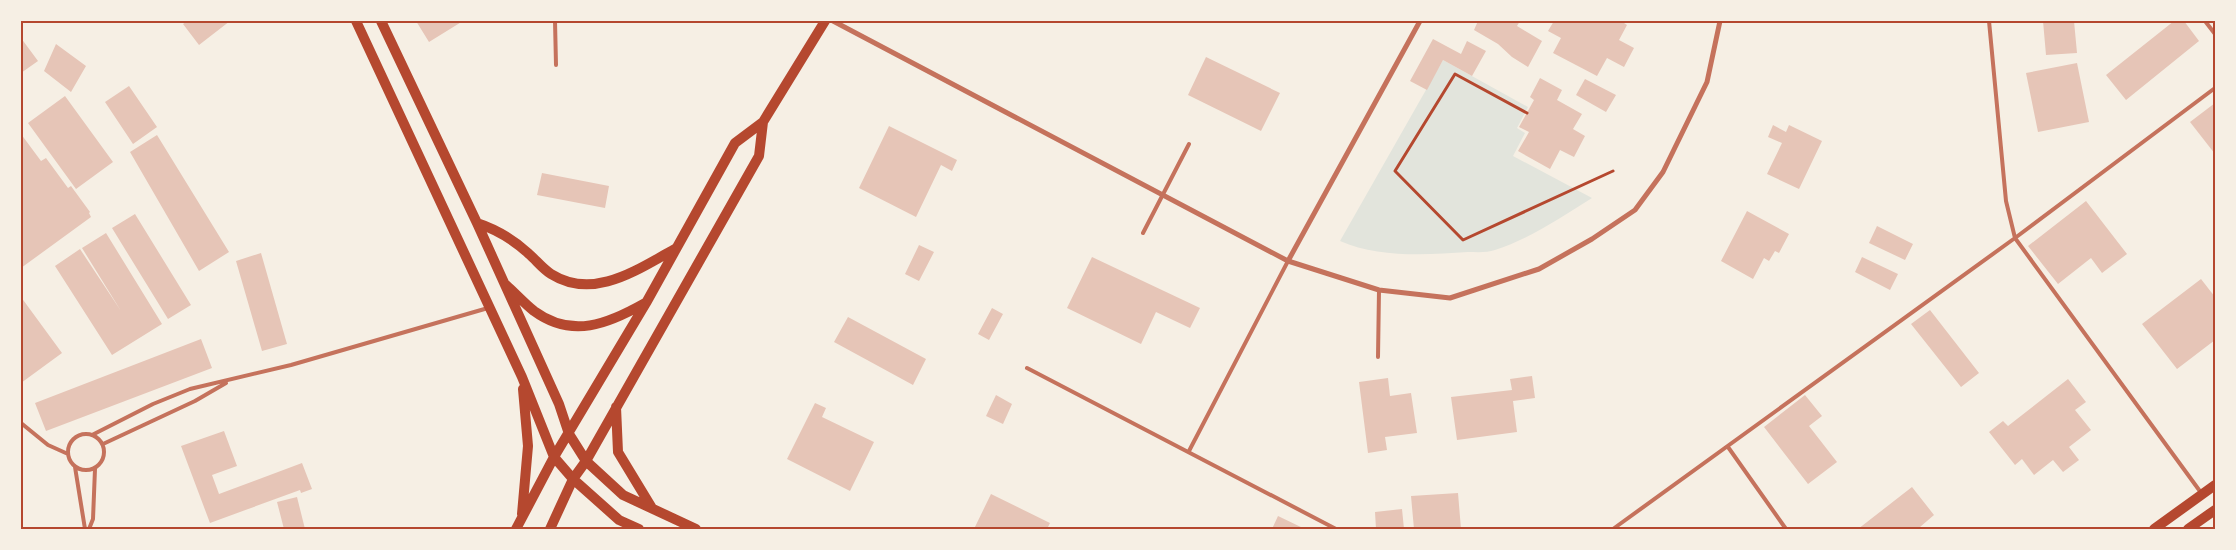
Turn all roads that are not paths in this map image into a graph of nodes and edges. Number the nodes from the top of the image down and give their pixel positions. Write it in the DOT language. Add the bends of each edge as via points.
graph roads {
  1 [pos="356,21"];
  2 [pos="381,21"];
  3 [pos="555,21"];
  4 [pos="825,21"];
  5 [pos="834,21"];
  6 [pos="1420,21"];
  7 [pos="1720,21"];
  8 [pos="1989,21"];
  9 [pos="2205,21"];
  10 [pos="2215,34"];
  11 [pos="556,65"];
  12 [pos="2215,88"];
  13 [pos="763,122"];
  14 [pos="1189,144"];
  15 [pos="1163,195"];
  16 [pos="477,223"];
  17 [pos="1143,233"];
  18 [pos="2015,238"];
  19 [pos="675,249"];
  20 [pos="1288,261"];
  21 [pos="501,280"];
  22 [pos="1379,290"];
  23 [pos="646,303"];
  24 [pos="490,307"];
  25 [pos="1378,357"];
  26 [pos="1026,368"];
  27 [pos="522,377"];
  28 [pos="230,381"];
  29 [pos="616,405"];
  30 [pos="21,423"];
  31 [pos="570,434"];
  32 [pos="92,435"];
  33 [pos="103,444"];
  34 [pos="1728,447"];
  35 [pos="1189,451"];
  36 [pos="68,454"];
  37 [pos="554,457"];
  38 [pos="586,461"];
  39 [pos="75,466"];
  40 [pos="95,469"];
  41 [pos="573,479"];
  42 [pos="2215,485"];
  43 [pos="2202,494"];
  44 [pos="653,509"];
  45 [pos="2215,510"];
  46 [pos="522,518"];
  47 [pos="2200,526"];
  48 [pos="85,529"];
  49 [pos="89,529"];
  50 [pos="516,529"];
  51 [pos="550,529"];
  52 [pos="638,529"];
  53 [pos="696,529"];
  54 [pos="1336,529"];
  55 [pos="1613,529"];
  56 [pos="1786,529"];
  57 [pos="2154,529"];
  58 [pos="2188,529"];
  1 -- 24 [label="main road"];
  2 -- 16 [label="main road"];
  3 -- 11 [label="lane"];
  4 -- 13 [label="main road"];
  5 -- 15 [label="street"];
  6 -- 20 [label="street"];
  7 -- 22 [label="street" via="1708,82 1663,172 1635,210 1539,269 1450,298"];
  8 -- 18 [label="lane" via="2006,201"];
  9 -- 10 [label="lane"];
  12 -- 18 [label="lane"];
  13 -- 19 [label="main road" via="735,144"];
  13 -- 29 [label="main road" via="759,156"];
  14 -- 15 [label="lane"];
  15 -- 17 [label="lane"];
  15 -- 20 [label="street"];
  16 -- 19 [label="main road" via="510,238 551,274 572,284 598,285 624,277"];
  16 -- 21 [label="main road"];
  18 -- 34 [label="lane"];
  18 -- 43 [label="lane"];
  19 -- 23 [label="main road"];
  20 -- 22 [label="street"];
  20 -- 35 [label="lane"];
  21 -- 23 [label="main road" via="534,311 556,324 577,328 621,317"];
  21 -- 31 [label="main road"];
  22 -- 25 [label="lane"];
  23 -- 31 [label="main road"];
  24 -- 27 [label="main road"];
  24 -- 28 [label="lane"];
  26 -- 35 [label="lane"];
  27 -- 37 [label="main road"];
  27 -- 46 [label="main road" via="528,446"];
  28 -- 32 [label="lane" via="190,389"];
  28 -- 33 [label="lane"];
  29 -- 38 [label="main road"];
  29 -- 44 [label="main road" via="618,452"];
  30 -- 36 [label="lane" via="48,445"];
  31 -- 37 [label="main road"];
  31 -- 38 [label="main road"];
  32 -- 33 [label="lane"];
  32 -- 36 [label="lane" via="85,434 72,440"];
  33 -- 40 [label="lane" via="104,458"];
  34 -- 55 [label="lane"];
  34 -- 56 [label="lane"];
  35 -- 54 [label="lane"];
  36 -- 39 [label="lane"];
  37 -- 41 [label="main road"];
  37 -- 46 [label="main road"];
  38 -- 41 [label="main road"];
  38 -- 44 [label="main road" via="623,495"];
  39 -- 40 [label="lane" via="81,470"];
  39 -- 48 [label="lane"];
  40 -- 49 [label="lane" via="93,519"];
  41 -- 51 [label="main road"];
  41 -- 52 [label="main road" via="619,520"];
  42 -- 43 [label="main road"];
  43 -- 57 [label="main road"];
  44 -- 53 [label="main road"];
  45 -- 47 [label="main road"];
  46 -- 50 [label="main road"];
  47 -- 58 [label="main road"];
}
